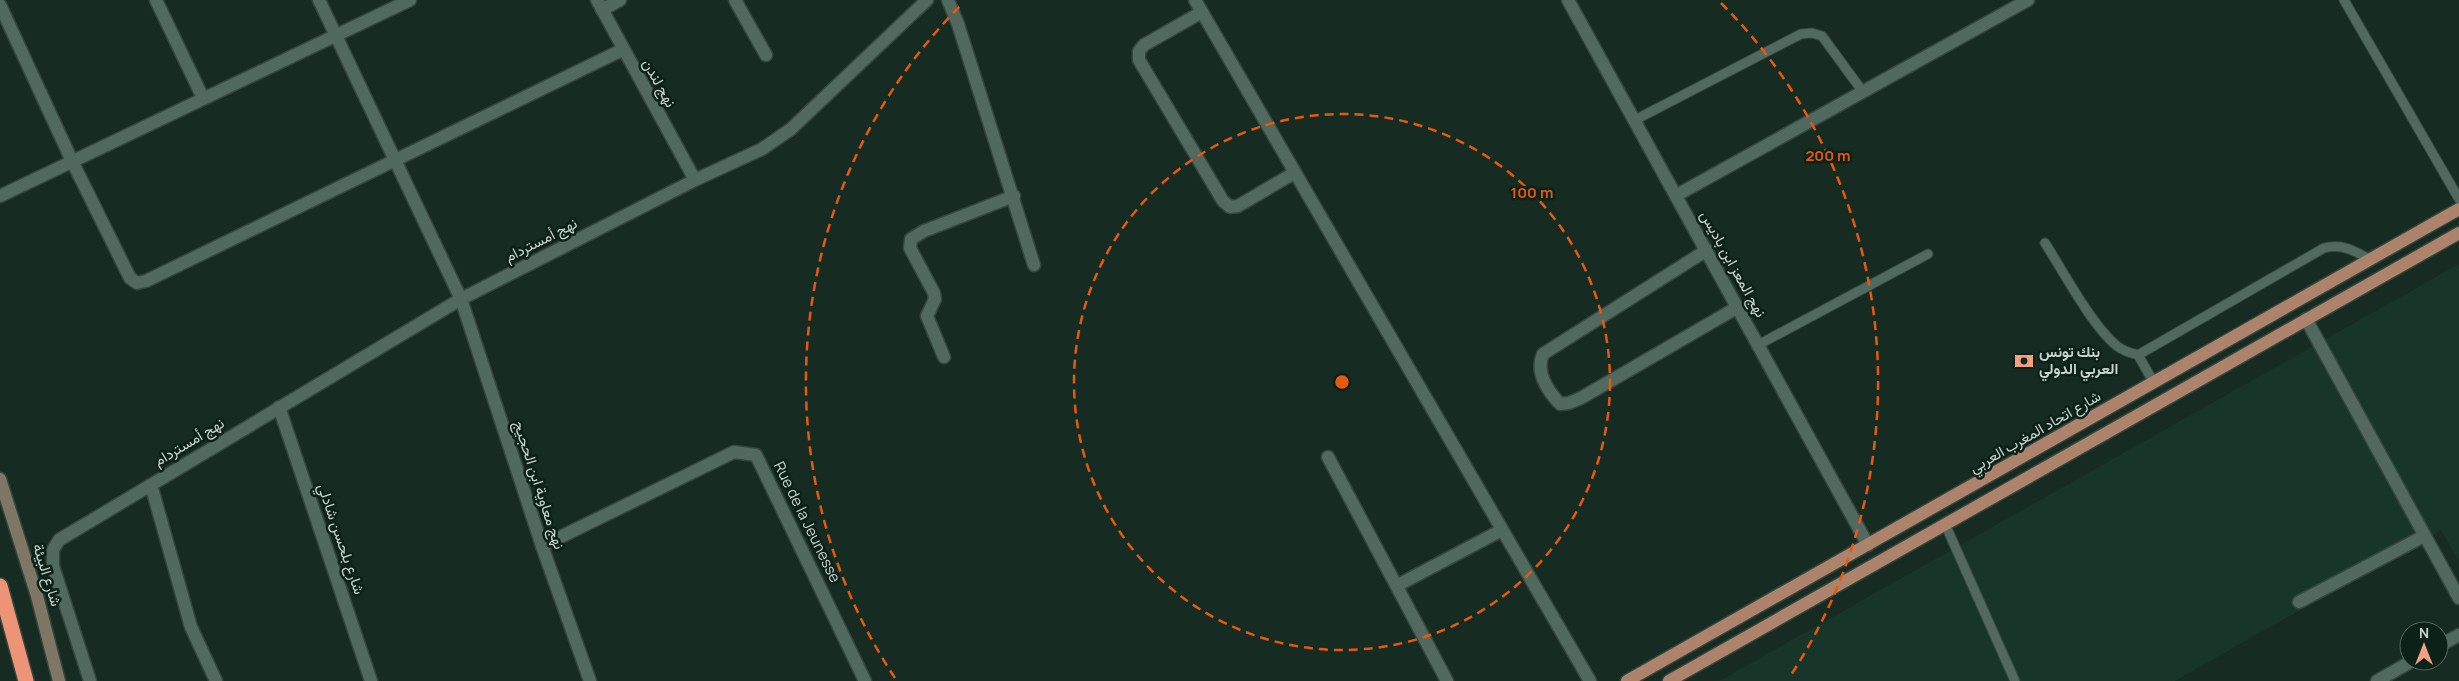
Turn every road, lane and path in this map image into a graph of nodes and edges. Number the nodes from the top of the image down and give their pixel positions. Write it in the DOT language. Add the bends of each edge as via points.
graph roads {
  1 [pos="156,0"];
  2 [pos="319,0"];
  3 [pos="410,0"];
  4 [pos="620,0"];
  5 [pos="734,0"];
  6 [pos="927,0"];
  7 [pos="948,0"];
  8 [pos="1195,0"];
  9 [pos="1568,0"];
  10 [pos="2028,0"];
  11 [pos="2344,0"];
  12 [pos="2012,4"];
  13 [pos="599,5"];
  14 [pos="0,6"];
  15 [pos="1202,12"];
  16 [pos="336,35"];
  17 [pos="622,50"];
  18 [pos="766,55"];
  19 [pos="1863,92"];
  20 [pos="203,98"];
  21 [pos="1633,121"];
  22 [pos="394,160"];
  23 [pos="72,161"];
  24 [pos="1294,173"];
  25 [pos="695,180"];
  26 [pos="1677,195"];
  27 [pos="0,196"];
  28 [pos="1014,196"];
  29 [pos="2459,199"];
  30 [pos="2459,209"];
  31 [pos="2459,233"];
  32 [pos="2045,243"];
  33 [pos="1707,250"];
  34 [pos="1928,254"];
  35 [pos="2371,260"];
  36 [pos="1034,265"];
  37 [pos="461,299"];
  38 [pos="1738,307"];
  39 [pos="2306,319"];
  40 [pos="1758,345"];
  41 [pos="2138,355"];
  42 [pos="944,357"];
  43 [pos="2154,383"];
  44 [pos="278,407"];
  45 [pos="1328,457"];
  46 [pos="0,479"];
  47 [pos="150,485"];
  48 [pos="1936,507"];
  49 [pos="1945,524"];
  50 [pos="1502,530"];
  51 [pos="2424,536"];
  52 [pos="1868,545"];
  53 [pos="542,546"];
  54 [pos="0,586"];
  55 [pos="1398,586"];
  56 [pos="2459,598"];
  57 [pos="2299,602"];
  58 [pos="2399,668"];
  59 [pos="1676,679"];
  60 [pos="26,681"];
  61 [pos="59,681"];
  62 [pos="90,681"];
  63 [pos="216,681"];
  64 [pos="371,681"];
  65 [pos="590,681"];
  66 [pos="865,681"];
  67 [pos="1447,681"];
  68 [pos="1590,681"];
  69 [pos="1627,681"];
  70 [pos="2015,681"];
  71 [pos="2377,681"];
  1 -- 20 [label="street"];
  2 -- 16 [label="street, نهج معاوية ابن الحجيج"];
  3 -- 16 [label="street"];
  4 -- 13 [label="street"];
  5 -- 18 [label="street"];
  6 -- 25 [label="street, نهج أمستردام" via="791,129 762,149"];
  7 -- 28 [label="street"];
  8 -- 15 [label="street"];
  9 -- 21 [label="street, نهج المعز ابن باديس"];
  10 -- 12 [label="street"];
  11 -- 29 [label="lane"];
  12 -- 19 [label="street"];
  13 -- 17 [label="street, نهج لندن"];
  14 -- 23 [label="street"];
  15 -- 24 [label="street"];
  15 -- 24 [label="street" via="1144,45 1139,51 1140,60 1223,201 1230,206 1238,206"];
  16 -- 20 [label="street"];
  16 -- 22 [label="street, نهج معاوية ابن الحجيج"];
  17 -- 22 [label="street"];
  17 -- 25 [label="street, نهج لندن"];
  19 -- 21 [label="lane" via="1822,36 1801,34"];
  19 -- 26 [label="street"];
  20 -- 23 [label="street"];
  21 -- 26 [label="street, نهج المعز ابن باديس"];
  22 -- 23 [label="street" via="137,283 130,278"];
  22 -- 37 [label="street, نهج معاوية ابن الحجيج"];
  23 -- 27 [label="street"];
  24 -- 50 [label="street"];
  25 -- 37 [label="street, نهج أمستردام"];
  26 -- 33 [label="street, نهج المعز ابن باديس"];
  28 -- 36 [label="street"];
  28 -- 42 [label="street" via="911,239 910,248 934,293 935,299 927,316"];
  30 -- 35 [label="main road, شارع اتحاد المغرب العربي"];
  31 -- 39 [label="main road"];
  32 -- 41 [label="lane" via="2110,339 2123,350"];
  33 -- 38 [label="street, نهج المعز ابن باديس"];
  33 -- 38 [label="street" via="1543,354 1539,371 1560,404 1569,403"];
  34 -- 40 [label="lane"];
  35 -- 41 [label="lane" via="2342,246 2324,248"];
  35 -- 43 [label="main road, شارع اتحاد المغرب العربي"];
  37 -- 44 [label="street, نهج أمستردام"];
  37 -- 53 [label="street, نهج معاوية ابن الحجيج"];
  38 -- 40 [label="street, نهج المعز ابن باديس"];
  39 -- 49 [label="main road"];
  39 -- 51 [label="street"];
  40 -- 52 [label="street, نهج المعز ابن باديس"];
  41 -- 43 [label="lane"];
  43 -- 48 [label="main road, شارع اتحاد المغرب العربي"];
  44 -- 47 [label="street, نهج أمستردام"];
  44 -- 64 [label="street, شارع بلحسن شادلي"];
  45 -- 55 [label="street"];
  46 -- 61 [label="main road, شارع البيئة" via="37,596"];
  47 -- 62 [label="street, نهج أمستردام" via="59,540 53,550 53,566"];
  47 -- 63 [label="street" via="191,627"];
  48 -- 49 [label="main road"];
  48 -- 52 [label="main road, شارع اتحاد المغرب العربي"];
  49 -- 59 [label="main road"];
  49 -- 70 [label="lane"];
  50 -- 55 [label="street"];
  50 -- 68 [label="street"];
  51 -- 56 [label="street"];
  51 -- 57 [label="street"];
  52 -- 69 [label="main road, شارع اتحاد المغرب العربي"];
  53 -- 65 [label="street, نهج معاوية ابن الحجيج"];
  53 -- 66 [label="street, Rue de la Jeunesse" via="734,452 756,455"];
  54 -- 60 [label="highway"];
  55 -- 67 [label="street"];
  58 -- 71 [label="street"];
}
